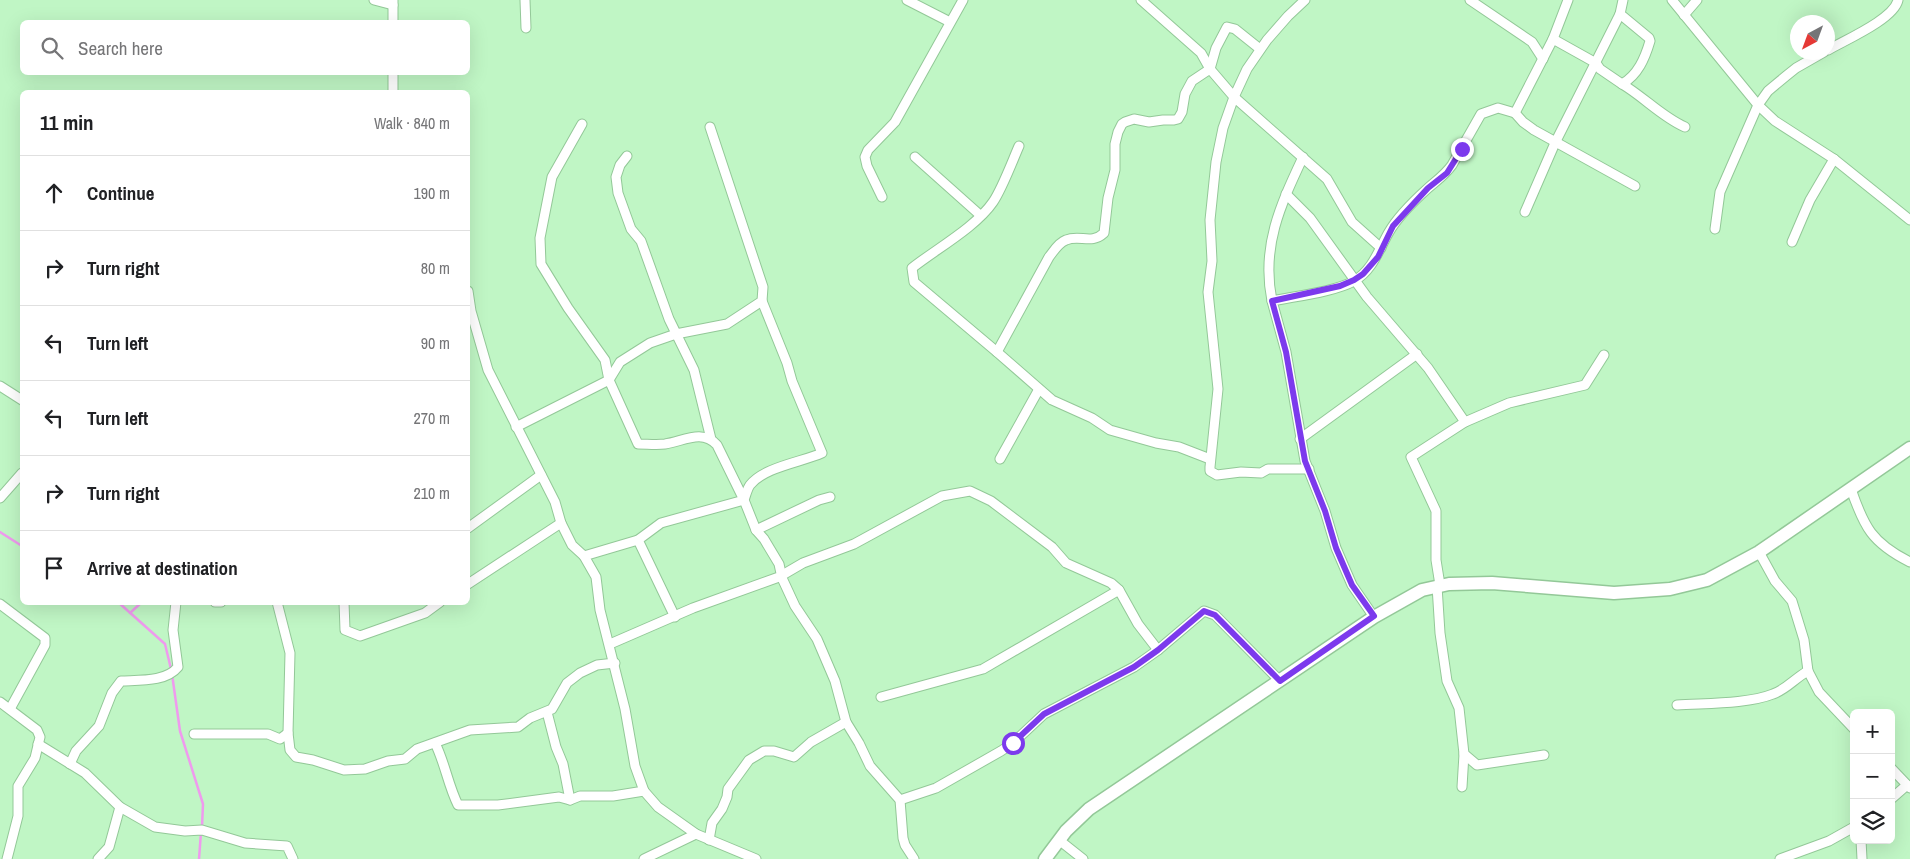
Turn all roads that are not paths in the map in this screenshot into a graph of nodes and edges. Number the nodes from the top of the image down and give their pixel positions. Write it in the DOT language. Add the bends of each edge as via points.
graph roads {
  1 [pos="374,0"];
  2 [pos="525,0"];
  3 [pos="907,0"];
  4 [pos="962,0"];
  5 [pos="1141,0"];
  6 [pos="1305,0"];
  7 [pos="1470,0"];
  8 [pos="1568,0"];
  9 [pos="1623,0"];
  10 [pos="1672,0"];
  11 [pos="1697,0"];
  12 [pos="1898,0"];
  13 [pos="393,2"];
  14 [pos="1620,14"];
  15 [pos="1684,15"];
  16 [pos="393,20"];
  17 [pos="950,22"];
  18 [pos="526,28"];
  19 [pos="1553,39"];
  20 [pos="1835,46"];
  21 [pos="1260,49"];
  22 [pos="1543,59"];
  23 [pos="1810,60"];
  24 [pos="1596,63"];
  25 [pos="1210,69"];
  26 [pos="393,75"];
  27 [pos="1622,84"];
  28 [pos="393,90"];
  29 [pos="1234,98"];
  30 [pos="1758,105"];
  31 [pos="1515,113"];
  32 [pos="582,124"];
  33 [pos="710,127"];
  34 [pos="1685,127"];
  35 [pos="1555,143"];
  36 [pos="1019,146"];
  37 [pos="627,156"];
  38 [pos="915,157"];
  39 [pos="1303,158"];
  40 [pos="1834,159"];
  41 [pos="1635,186"];
  42 [pos="1286,194"];
  43 [pos="882,197"];
  44 [pos="1525,212"];
  45 [pos="980,215"];
  46 [pos="1910,220"];
  47 [pos="1715,229"];
  48 [pos="1792,242"];
  49 [pos="1381,248"];
  50 [pos="1354,280"];
  51 [pos="762,301"];
  52 [pos="1272,301"];
  53 [pos="470,304"];
  54 [pos="676,334"];
  55 [pos="997,352"];
  56 [pos="1417,354"];
  57 [pos="1604,355"];
  58 [pos="608,380"];
  59 [pos="0,386"];
  60 [pos="1039,389"];
  61 [pos="20,399"];
  62 [pos="1465,422"];
  63 [pos="516,427"];
  64 [pos="711,439"];
  65 [pos="1300,439"];
  66 [pos="1910,448"];
  67 [pos="1210,459"];
  68 [pos="1000,460"];
  69 [pos="1309,469"];
  70 [pos="20,475"];
  71 [pos="542,475"];
  72 [pos="1852,489"];
  73 [pos="830,497"];
  74 [pos="0,498"];
  75 [pos="744,500"];
  76 [pos="560,523"];
  77 [pos="470,527"];
  78 [pos="756,530"];
  79 [pos="638,540"];
  80 [pos="1759,552"];
  81 [pos="584,556"];
  82 [pos="1910,562"];
  83 [pos="782,575"];
  84 [pos="470,583"];
  85 [pos="1438,586"];
  86 [pos="1119,590"];
  87 [pos="0,604"];
  88 [pos="176,605"];
  89 [pos="278,605"];
  90 [pos="344,605"];
  91 [pos="436,605"];
  92 [pos="1374,616"];
  93 [pos="675,617"];
  94 [pos="610,644"];
  95 [pos="1158,650"];
  96 [pos="615,663"];
  97 [pos="1808,671"];
  98 [pos="1280,681"];
  99 [pos="881,697"];
  100 [pos="0,702"];
  101 [pos="1677,705"];
  102 [pos="10,709"];
  103 [pos="547,712"];
  104 [pos="846,722"];
  105 [pos="1850,725"];
  106 [pos="288,733"];
  107 [pos="194,734"];
  108 [pos="434,743"];
  109 [pos="38,744"];
  110 [pos="1464,754"];
  111 [pos="1544,754"];
  112 [pos="70,764"];
  113 [pos="1895,772"];
  114 [pos="1462,787"];
  115 [pos="1909,787"];
  116 [pos="644,791"];
  117 [pos="1895,796"];
  118 [pos="570,800"];
  119 [pos="900,800"];
  120 [pos="120,807"];
  121 [pos="1850,829"];
  122 [pos="696,834"];
  123 [pos="709,840"];
  124 [pos="1058,840"];
  125 [pos="1862,844"];
  126 [pos="7,859"];
  127 [pos="98,859"];
  128 [pos="293,859"];
  129 [pos="644,859"];
  130 [pos="756,859"];
  131 [pos="914,859"];
  132 [pos="1045,859"];
  133 [pos="1083,859"];
  134 [pos="1780,859"];
  135 [pos="1862,859"];
  1 -- 13 [label="street"];
  2 -- 18 [label="street"];
  3 -- 17 [label="street"];
  4 -- 17 [label="street"];
  5 -- 25 [label="street" via="1201,53"];
  6 -- 21 [label="street"];
  7 -- 22 [label="street" via="1532,42"];
  8 -- 19 [label="street"];
  9 -- 14 [label="street"];
  10 -- 15 [label="street"];
  11 -- 15 [label="street"];
  12 -- 20 [label="street" via="1893,11"];
  13 -- 16 [label="street"];
  14 -- 24 [label="street"];
  14 -- 27 [label="street" via="1650,41 1644,61"];
  15 -- 30 [label="street"];
  17 -- 43 [label="street" via="895,122 868,150 867,166"];
  19 -- 22 [label="street"];
  19 -- 24 [label="street"];
  21 -- 25 [label="street" via="1235,29 1227,27"];
  21 -- 29 [label="street"];
  22 -- 31 [label="street"];
  23 -- 30 [label="street" via="1768,91"];
  24 -- 27 [label="street"];
  24 -- 35 [label="street"];
  25 -- 29 [label="street"];
  25 -- 55 [label="street" via="1192,81 1178,119 1149,122 1134,119 1122,124 1115,144 1115,170 1104,234 1094,240 1075,238 1060,244 1049,257"];
  26 -- 28 [label="street"];
  27 -- 34 [label="street"];
  29 -- 39 [label="street"];
  29 -- 67 [label="street" via="1216,162 1210,220 1212,261 1208,292 1218,389"];
  30 -- 40 [label="street" via="1787,130"];
  30 -- 47 [label="street" via="1720,192"];
  31 -- 35 [label="street"];
  31 -- 49 [label="street" via="1498,108 1481,114 1447,173 1428,188 1393,226"];
  32 -- 58 [label="street" via="552,176 540,238 540,264 606,360"];
  33 -- 51 [label="street" via="763,287"];
  35 -- 41 [label="street"];
  35 -- 44 [label="street"];
  36 -- 45 [label="street" via="993,202"];
  37 -- 54 [label="street" via="616,177 618,193 631,229 641,241"];
  38 -- 45 [label="street"];
  39 -- 42 [label="street"];
  39 -- 49 [label="street" via="1327,179 1352,222"];
  40 -- 46 [label="street"];
  40 -- 48 [label="street" via="1810,200"];
  42 -- 50 [label="street" via="1310,218"];
  42 -- 52 [label="street" via="1270,243 1268,280"];
  45 -- 55 [label="street" via="912,268 914,282"];
  49 -- 50 [label="street" via="1378,257"];
  50 -- 52 [label="street"];
  50 -- 56 [label="street"];
  51 -- 54 [label="street" via="727,324"];
  51 -- 75 [label="street" via="822,453 772,469 751,484"];
  52 -- 65 [label="street" via="1286,352"];
  53 -- 63 [label="street" via="488,370"];
  54 -- 58 [label="street" via="650,343 620,362"];
  54 -- 64 [label="street" via="694,370"];
  55 -- 60 [label="street"];
  56 -- 62 [label="street"];
  56 -- 65 [label="street"];
  57 -- 62 [label="street" via="1585,385 1509,403"];
  58 -- 63 [label="street"];
  58 -- 64 [label="street" via="638,444 666,444 703,437"];
  59 -- 61 [label="street"];
  60 -- 67 [label="street" via="1060,405 1092,418 1110,430 1179,447"];
  60 -- 68 [label="street"];
  62 -- 85 [label="street" via="1411,457 1436,511"];
  63 -- 71 [label="street"];
  64 -- 75 [label="street"];
  65 -- 69 [label="street"];
  66 -- 72 [label="main road"];
  67 -- 69 [label="street" via="1210,472 1217,475 1261,473 1268,469"];
  69 -- 92 [label="street" via="1352,585"];
  70 -- 74 [label="street"];
  71 -- 76 [label="street" via="555,502"];
  71 -- 77 [label="street"];
  72 -- 80 [label="main road"];
  72 -- 82 [label="street" via="1860,517 1871,535 1894,554"];
  73 -- 78 [label="street"];
  75 -- 78 [label="street"];
  75 -- 79 [label="street" via="661,523"];
  76 -- 81 [label="street" via="572,545"];
  76 -- 84 [label="street"];
  78 -- 83 [label="street" via="776,558"];
  79 -- 81 [label="street"];
  79 -- 93 [label="street"];
  80 -- 85 [label="main road" via="1708,580 1670,589 1614,593 1492,583"];
  80 -- 97 [label="street" via="1792,601 1804,640"];
  81 -- 94 [label="street" via="596,577 600,610"];
  83 -- 86 [label="street" via="803,563 854,544 942,496 970,492 991,501 1052,547 1066,563"];
  83 -- 93 [label="street"];
  83 -- 104 [label="street" via="795,606 825,655"];
  85 -- 92 [label="main road" via="1412,595"];
  85 -- 110 [label="street" via="1440,633 1448,681 1459,708"];
  86 -- 95 [label="street" via="1138,624"];
  86 -- 99 [label="street" via="983,669"];
  87 -- 102 [label="street" via="45,638 45,646"];
  88 -- 112 [label="street" via="173,630 178,668 172,674 155,678 121,681 112,693 99,726 76,751"];
  89 -- 106 [label="street" via="290,653"];
  90 -- 91 [label="street" via="346,630 360,636 425,613"];
  92 -- 98 [label="main road"];
  93 -- 94 [label="street"];
  94 -- 96 [label="street"];
  95 -- 98 [label="street" via="1204,611 1215,615"];
  95 -- 119 [label="street" via="1134,667 1044,714 1001,752 936,788"];
  96 -- 103 [label="street" via="597,665 580,673 567,683"];
  96 -- 116 [label="street" via="635,766"];
  97 -- 101 [label="street" via="1772,695"];
  97 -- 105 [label="street" via="1819,692"];
  98 -- 124 [label="main road" via="1089,809"];
  100 -- 102 [label="street"];
  102 -- 109 [label="street" via="37,730"];
  103 -- 108 [label="street" via="530,718 518,728 470,730"];
  103 -- 118 [label="street"];
  104 -- 119 [label="street" via="870,766"];
  104 -- 123 [label="street" via="811,742 794,757 764,751 749,760 728,789 722,809 712,823"];
  106 -- 107 [label="street" via="280,739 268,734"];
  106 -- 108 [label="street" via="290,750 296,757 350,770 405,759 417,749"];
  108 -- 118 [label="street" via="458,805 498,806 559,797"];
  109 -- 112 [label="street"];
  109 -- 126 [label="street" via="18,786 18,816"];
  110 -- 111 [label="street" via="1477,765"];
  110 -- 114 [label="street"];
  112 -- 120 [label="street" via="85,773"];
  113 -- 115 [label="street"];
  115 -- 117 [label="street"];
  116 -- 118 [label="street" via="580,796"];
  116 -- 122 [label="street" via="658,807"];
  119 -- 131 [label="street" via="902,838"];
  120 -- 127 [label="street" via="109,848"];
  120 -- 128 [label="street" via="155,827 202,830 245,843 287,846"];
  121 -- 134 [label="street"];
  122 -- 123 [label="street"];
  122 -- 129 [label="street"];
  123 -- 130 [label="street"];
  124 -- 132 [label="main road"];
  124 -- 133 [label="street"];
  125 -- 135 [label="street"];
}
